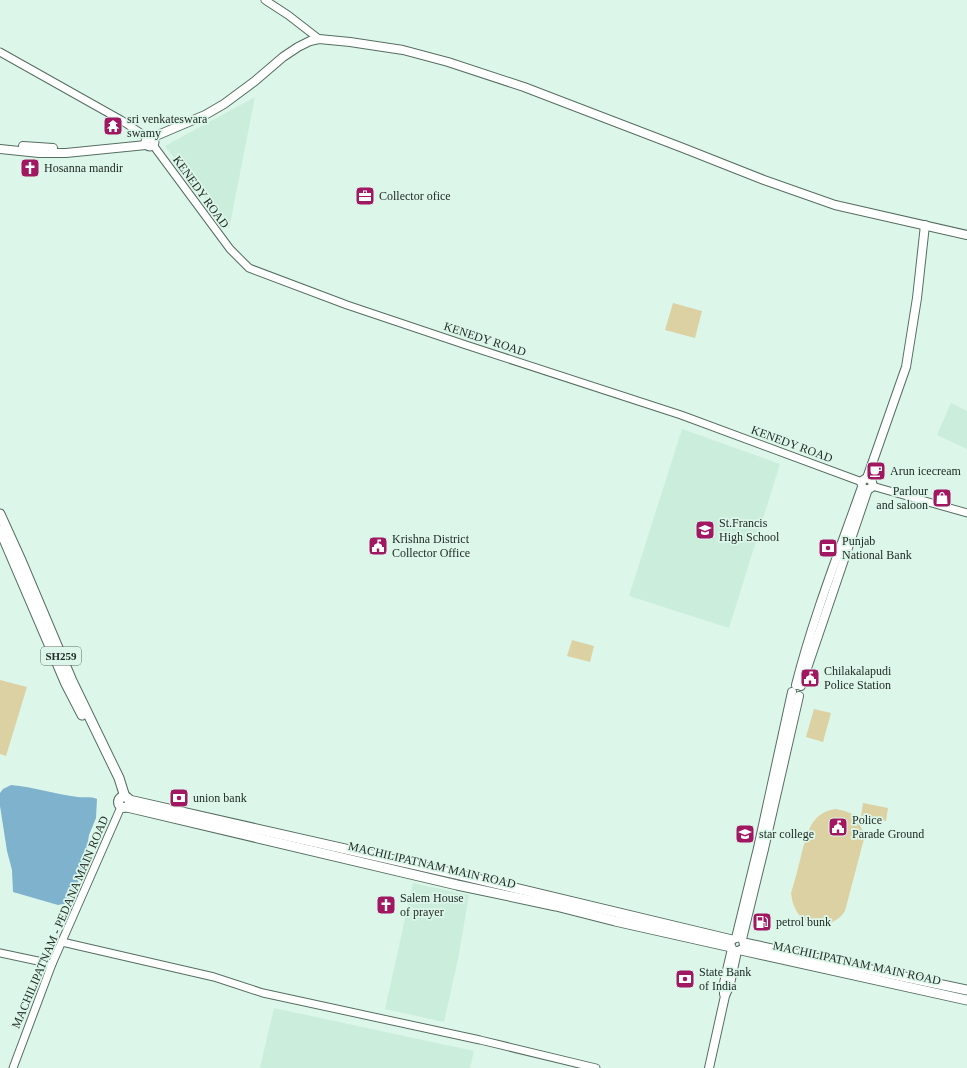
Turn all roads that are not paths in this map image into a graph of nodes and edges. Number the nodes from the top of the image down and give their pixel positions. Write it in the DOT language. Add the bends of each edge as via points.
graph roads {
  1 [pos="265,0"];
  2 [pos="319,39"];
  3 [pos="0,52"];
  4 [pos="149,141"];
  5 [pos="0,144"];
  6 [pos="0,149"];
  7 [pos="924,225"];
  8 [pos="967,235"];
  9 [pos="866,484"];
  10 [pos="967,513"];
  11 [pos="0,514"];
  12 [pos="0,530"];
  13 [pos="5,550"];
  14 [pos="124,802"];
  15 [pos="62,942"];
  16 [pos="737,945"];
  17 [pos="0,953"];
  18 [pos="52,964"];
  19 [pos="967,990"];
  20 [pos="967,1000"];
  21 [pos="13,1068"];
  22 [pos="596,1068"];
  23 [pos="709,1068"];
  1 -- 2 [label="street"];
  2 -- 4 [label="main road" via="310,41 283,57 255,81 205,116"];
  2 -- 7 [label="main road" via="403,50 448,62 524,87 835,205"];
  3 -- 4 [label="street, KENEDY ROAD" via="121,120"];
  4 -- 5 [label="main road" via="62,148"];
  4 -- 6 [label="main road" via="66,153"];
  4 -- 9 [label="street, KENEDY ROAD" via="230,249 249,268 347,305 680,415"];
  7 -- 8 [label="main road"];
  7 -- 9 [label="main road" via="917,298 906,367"];
  9 -- 10 [label="street, KENEDY ROAD"];
  9 -- 16 [label="main road" via="828,582 803,659"];
  11 -- 14 [label="main road, SH259" via="72,681 119,778"];
  12 -- 13 [label="main road, SH259"];
  13 -- 14 [label="main road, SH259" via="66,684 115,779"];
  14 -- 15 [label="street, MACHILIPATNAM - PEDANA MAIN ROAD"];
  14 -- 16 [label="main road, MACHILIPATNAM MAIN ROAD" via="456,874"];
  15 -- 18 [label="street, MACHILIPATNAM - PEDANA MAIN ROAD"];
  15 -- 22 [label="street" via="214,977 263,993"];
  16 -- 19 [label="main road, MACHILIPATNAM MAIN ROAD"];
  16 -- 20 [label="main road, MACHILIPATNAM MAIN ROAD"];
  16 -- 23 [label="main road"];
  17 -- 18 [label="street"];
  18 -- 21 [label="street, MACHILIPATNAM - PEDANA MAIN ROAD"];
}
